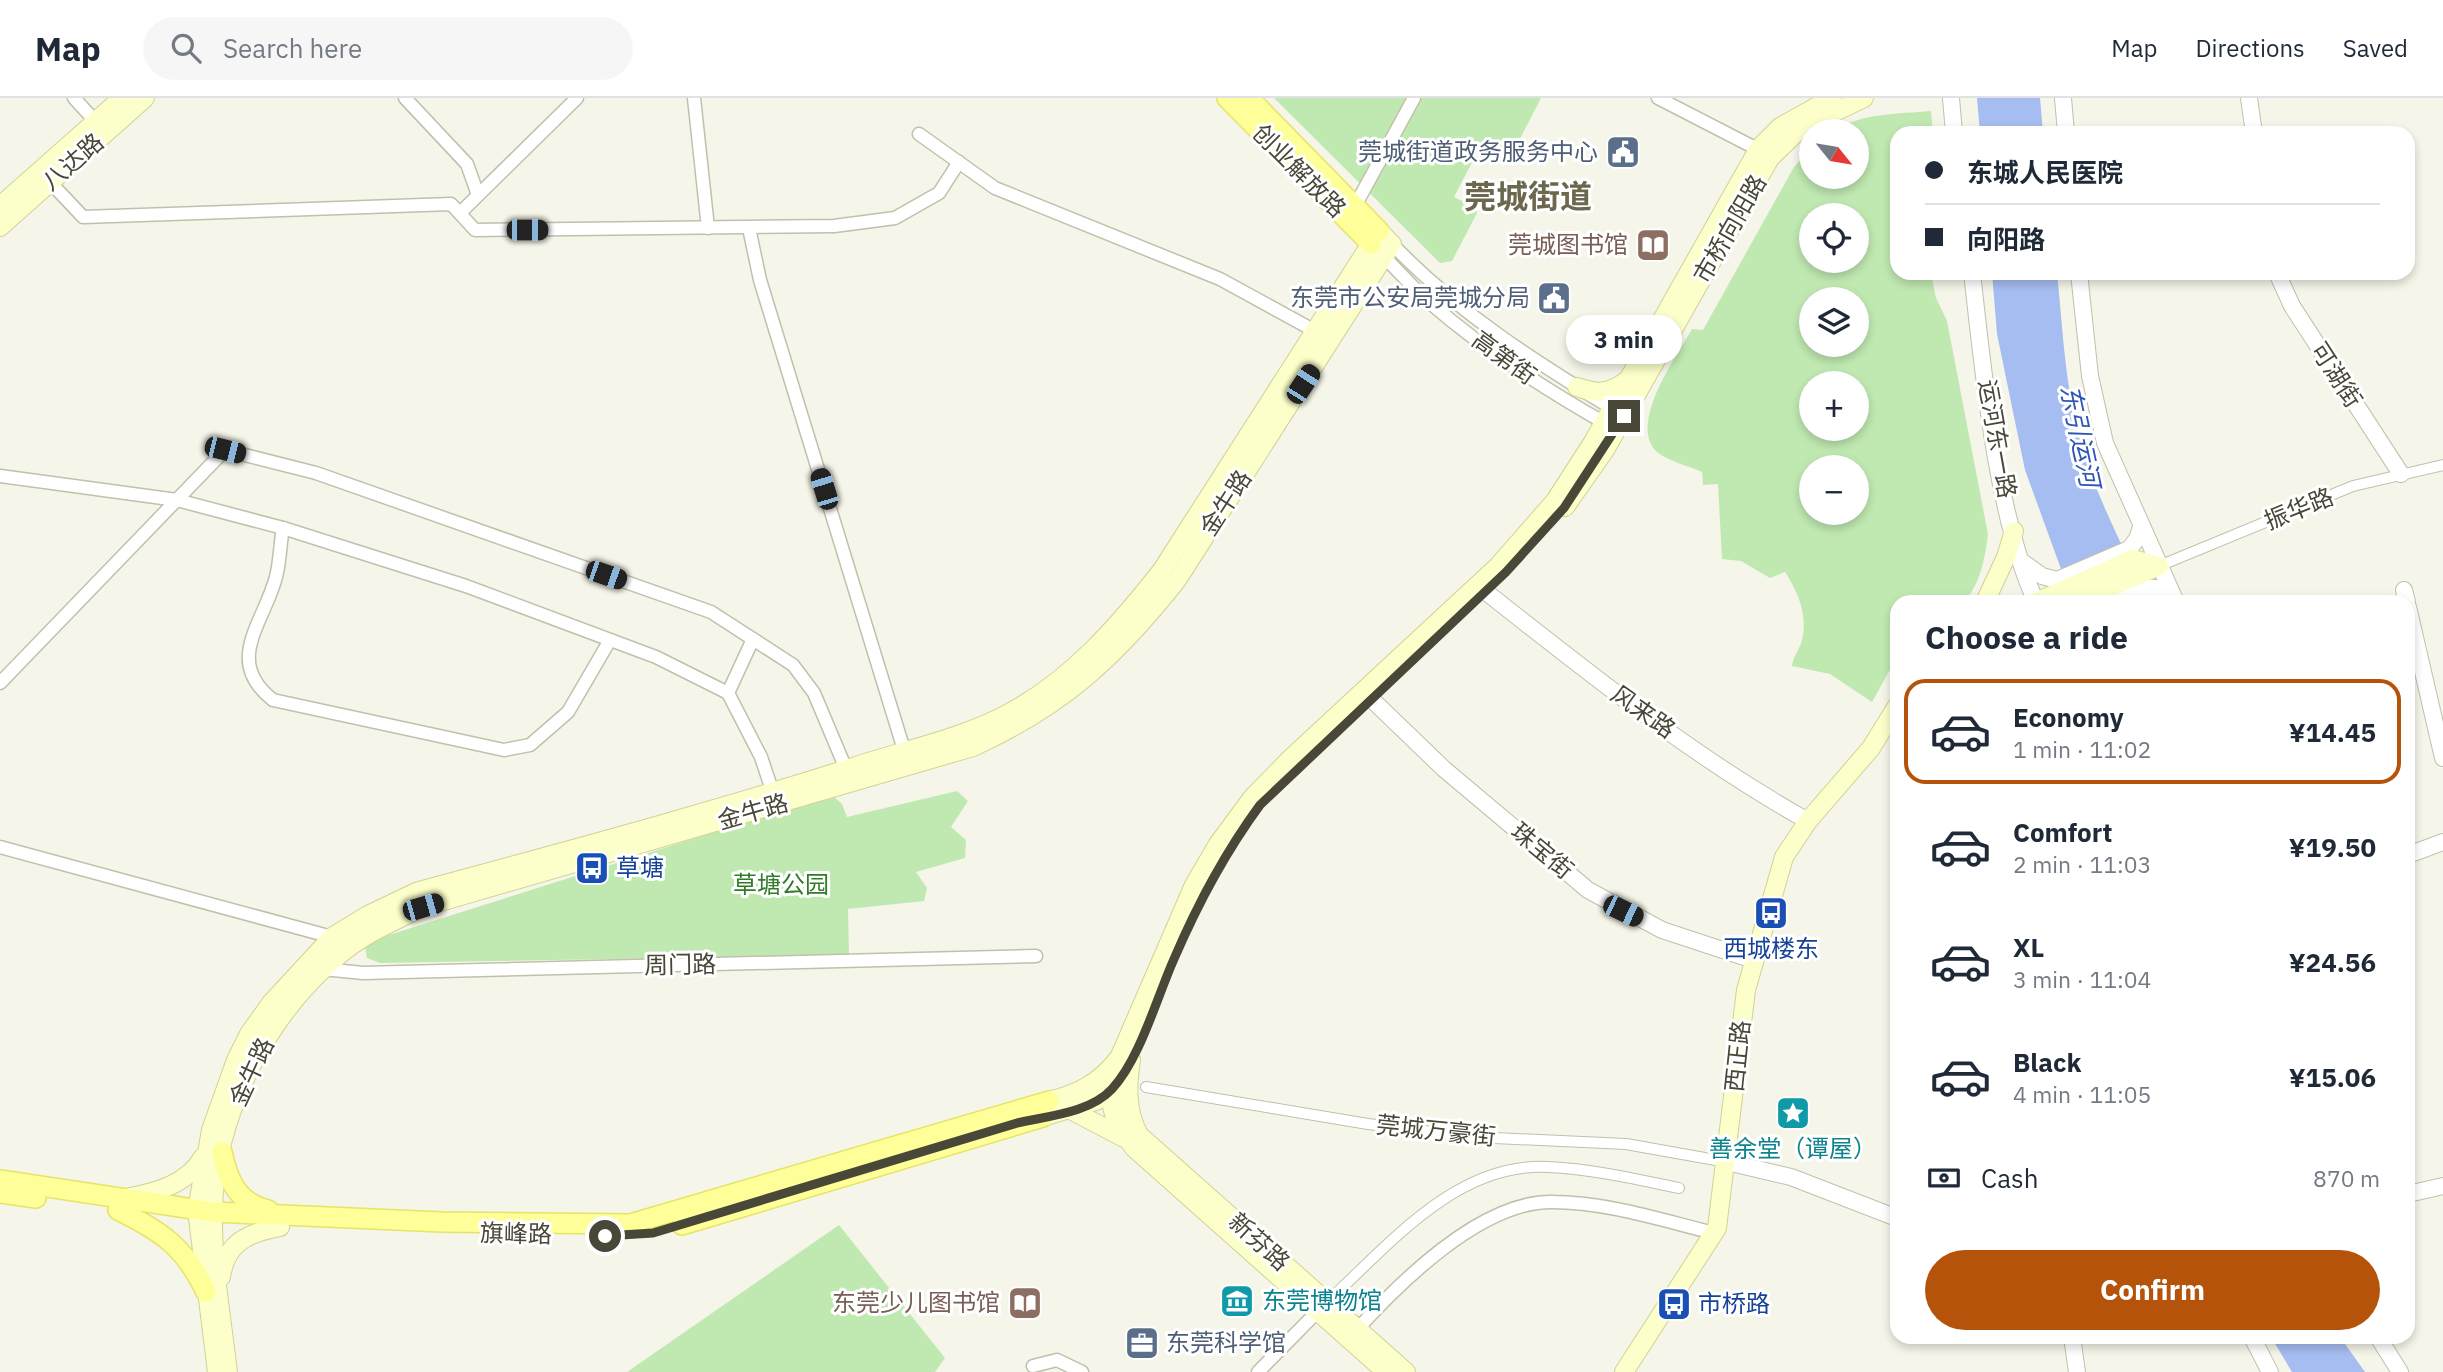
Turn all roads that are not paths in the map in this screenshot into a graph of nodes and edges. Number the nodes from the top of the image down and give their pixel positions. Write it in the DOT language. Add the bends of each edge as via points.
graph roads {
  1 [pos="74,98"];
  2 [pos="122,98"];
  3 [pos="145,98"];
  4 [pos="405,98"];
  5 [pos="577,98"];
  6 [pos="694,98"];
  7 [pos="1227,98"];
  8 [pos="1250,98"];
  9 [pos="1414,98"];
  10 [pos="1658,98"];
  11 [pos="1832,98"];
  12 [pos="1864,98"];
  13 [pos="1951,98"];
  14 [pos="2063,98"];
  15 [pos="2249,98"];
  16 [pos="96,121"];
  17 [pos="1953,126"];
  18 [pos="2065,126"];
  19 [pos="2253,126"];
  20 [pos="919,134"];
  21 [pos="1765,153"];
  22 [pos="959,162"];
  23 [pos="50,182"];
  24 [pos="478,195"];
  25 [pos="0,206"];
  26 [pos="1354,206"];
  27 [pos="460,213"];
  28 [pos="0,227"];
  29 [pos="708,228"];
  30 [pos="749,228"];
  31 [pos="1382,244"];
  32 [pos="1973,280"];
  33 [pos="2080,280"];
  34 [pos="2280,280"];
  35 [pos="1315,331"];
  36 [pos="1577,387"];
  37 [pos="1628,390"];
  38 [pos="1614,419"];
  39 [pos="2443,465"];
  40 [pos="2401,474"];
  41 [pos="0,476"];
  42 [pos="177,500"];
  43 [pos="2141,527"];
  44 [pos="283,528"];
  45 [pos="2014,531"];
  46 [pos="2021,561"];
  47 [pos="2159,566"];
  48 [pos="2137,568"];
  49 [pos="2059,585"];
  50 [pos="1486,592"];
  51 [pos="1988,595"];
  52 [pos="2033,595"];
  53 [pos="2045,595"];
  54 [pos="2089,595"];
  55 [pos="2116,595"];
  56 [pos="2170,595"];
  57 [pos="2173,595"];
  58 [pos="2415,637"];
  59 [pos="753,639"];
  60 [pos="610,640"];
  61 [pos="0,683"];
  62 [pos="728,693"];
  63 [pos="1366,695"];
  64 [pos="1890,717"];
  65 [pos="1890,738"];
  66 [pos="1871,748"];
  67 [pos="904,750"];
  68 [pos="2443,758"];
  69 [pos="846,769"];
  70 [pos="773,793"];
  71 [pos="1808,821"];
  72 [pos="2443,842"];
  73 [pos="0,847"];
  74 [pos="2415,852"];
  75 [pos="332,937"];
  76 [pos="346,949"];
  77 [pos="1036,956"];
  78 [pos="1753,960"];
  79 [pos="323,969"];
  80 [pos="1125,1058"];
  81 [pos="1146,1087"];
  82 [pos="1112,1089"];
  83 [pos="1042,1107"];
  84 [pos="1071,1110"];
  85 [pos="1129,1141"];
  86 [pos="215,1150"];
  87 [pos="1727,1162"];
  88 [pos="1153,1165"];
  89 [pos="1172,1173"];
  90 [pos="0,1180"];
  91 [pos="2443,1186"];
  92 [pos="1679,1188"];
  93 [pos="2415,1193"];
  94 [pos="0,1194"];
  95 [pos="119,1204"];
  96 [pos="1890,1215"];
  97 [pos="205,1217"];
  98 [pos="283,1221"];
  99 [pos="1714,1233"];
  100 [pos="213,1291"];
  101 [pos="1322,1306"];
  102 [pos="1353,1334"];
  103 [pos="2073,1344"];
  104 [pos="2256,1344"];
  105 [pos="2382,1344"];
  106 [pos="1033,1366"];
  107 [pos="217,1372"];
  108 [pos="228,1372"];
  109 [pos="1082,1372"];
  110 [pos="1258,1372"];
  111 [pos="1386,1372"];
  112 [pos="1406,1372"];
  113 [pos="1625,1372"];
  114 [pos="2077,1372"];
  115 [pos="2270,1372"];
  116 [pos="2400,1372"];
  1 -- 16 [label="street"];
  2 -- 16 [label="main road, 八达路"];
  3 -- 23 [label="main road, 八达路"];
  4 -- 24 [label="street" via="467,164"];
  5 -- 24 [label="street"];
  6 -- 29 [label="street"];
  7 -- 31 [label="main road, 创业解放路"];
  8 -- 26 [label="main road, 创业解放路"];
  9 -- 26 [label="street"];
  10 -- 21 [label="street"];
  11 -- 21 [label="main road, 市桥向阳路" via="1780,127"];
  12 -- 21 [label="main road, 市桥向阳路" via="1801,128"];
  13 -- 17 [label="street"];
  14 -- 18 [label="street"];
  15 -- 19 [label="street"];
  16 -- 25 [label="main road, 八达路"];
  20 -- 22 [label="street"];
  21 -- 37 [label="main road, 市桥向阳路"];
  22 -- 30 [label="street" via="939,193 895,218 834,226"];
  22 -- 35 [label="street" via="995,188 1220,279"];
  23 -- 27 [label="street" via="83,217 451,204"];
  23 -- 28 [label="main road, 八达路"];
  24 -- 27 [label="street"];
  26 -- 31 [label="main road, 创业解放路"];
  27 -- 29 [label="street" via="475,230"];
  29 -- 30 [label="street"];
  30 -- 67 [label="street" via="760,279"];
  31 -- 35 [label="main road"];
  31 -- 36 [label="street, 高第街" via="1458,305"];
  31 -- 38 [label="street, 高第街" via="1427,300 1487,347 1525,375"];
  31 -- 76 [label="main road, 金牛路" via="1177,580 1136,632 1055,703 973,747 423,907"];
  32 -- 45 [label="street, 运河东一路" via="2000,472"];
  33 -- 43 [label="street" via="2097,413 2115,470"];
  34 -- 40 [label="street, 可湖街" via="2292,306"];
  35 -- 67 [label="main road" via="1162,570 1122,621 1043,692 1008,714"];
  36 -- 37 [label="main road" via="1594,393"];
  36 -- 38 [label="street, 高第街"];
  37 -- 38 [label="main road, 市桥向阳路"];
  38 -- 50 [label="main road" via="1564,508"];
  38 -- 63 [label="main road" via="1555,501 1498,566"];
  39 -- 40 [label="street, 振华路"];
  40 -- 47 [label="street, 振华路" via="2353,486"];
  41 -- 42 [label="street"];
  42 -- 44 [label="street"];
  42 -- 59 [label="street" via="225,450 316,473 711,612"];
  42 -- 61 [label="street"];
  43 -- 47 [label="street"];
  43 -- 48 [label="street"];
  44 -- 60 [label="street" via="466,586"];
  44 -- 60 [label="street" via="275,578 248,650 253,679 273,699 504,750 530,745 568,712"];
  45 -- 46 [label="street, 运河东一路"];
  45 -- 51 [label="main road"];
  46 -- 49 [label="street"];
  46 -- 52 [label="street, 运河东一路"];
  47 -- 48 [label="main road"];
  47 -- 57 [label="street"];
  48 -- 49 [label="main road"];
  48 -- 54 [label="main road"];
  48 -- 55 [label="street"];
  48 -- 56 [label="street"];
  49 -- 53 [label="main road"];
  50 -- 63 [label="main road"];
  50 -- 71 [label="street, 风来路" via="1617,695"];
  58 -- 68 [label="street"];
  59 -- 62 [label="street"];
  59 -- 69 [label="street" via="793,665 807,684"];
  60 -- 62 [label="street"];
  62 -- 70 [label="street" via="761,757"];
  63 -- 78 [label="street, 珠宝街" via="1444,769 1588,890 1662,930"];
  63 -- 80 [label="main road" via="1260,805 1227,850"];
  64 -- 66 [label="main road, 西正路"];
  65 -- 66 [label="main road, 西正路"];
  66 -- 71 [label="main road, 西正路"];
  67 -- 69 [label="main road"];
  69 -- 70 [label="main road"];
  70 -- 75 [label="main road" via="416,892"];
  71 -- 78 [label="main road, 西正路" via="1784,857"];
  72 -- 74 [label="street"];
  73 -- 75 [label="street"];
  75 -- 76 [label="street"];
  75 -- 86 [label="main road" via="249,1034 211,1130"];
  76 -- 79 [label="main road, 金牛路"];
  77 -- 79 [label="street, 周门路" via="363,973"];
  78 -- 87 [label="main road, 西正路" via="1741,1017"];
  79 -- 86 [label="main road, 金牛路" via="264,1041"];
  80 -- 82 [label="main road"];
  80 -- 83 [label="main road" via="1089,1087"];
  80 -- 89 [label="main road" via="1133,1124"];
  81 -- 87 [label="street, 莞城万豪街" via="1401,1128 1473,1137 1626,1144"];
  82 -- 84 [label="main road"];
  82 -- 85 [label="main road" via="1116,1123"];
  83 -- 84 [label="main road"];
  83 -- 88 [label="main road"];
  83 -- 98 [label="main road, 旗峰路" via="633,1237"];
  84 -- 85 [label="main road"];
  85 -- 88 [label="main road"];
  85 -- 89 [label="main road"];
  86 -- 95 [label="main road" via="194,1172 169,1187"];
  86 -- 97 [label="main road, 金牛路"];
  86 -- 98 [label="main road" via="236,1191"];
  87 -- 96 [label="street" via="1791,1177"];
  87 -- 99 [label="main road, 西正路"];
  88 -- 89 [label="main road"];
  89 -- 101 [label="main road, 新芬路"];
  90 -- 95 [label="main road, 旗峰路"];
  91 -- 93 [label="street"];
  92 -- 101 [label="street" via="1546,1167 1493,1174 1422,1215"];
  94 -- 95 [label="main road, 旗峰路"];
  95 -- 97 [label="main road, 旗峰路"];
  95 -- 100 [label="main road" via="184,1254"];
  97 -- 98 [label="main road, 旗峰路"];
  97 -- 100 [label="main road, 金牛路"];
  98 -- 100 [label="main road" via="254,1231 232,1247"];
  99 -- 102 [label="street" via="1607,1207 1549,1202 1522,1207 1491,1218 1453,1243 1379,1305"];
  99 -- 113 [label="main road, 西正路"];
  100 -- 107 [label="main road"];
  100 -- 108 [label="main road"];
  101 -- 102 [label="main road, 新芬路"];
  101 -- 110 [label="street"];
  102 -- 111 [label="main road, 新芬路"];
  102 -- 112 [label="main road, 新芬路"];
  103 -- 114 [label="street"];
  104 -- 115 [label="street"];
  105 -- 116 [label="street"];
  106 -- 109 [label="street" via="1057,1360"];
}
